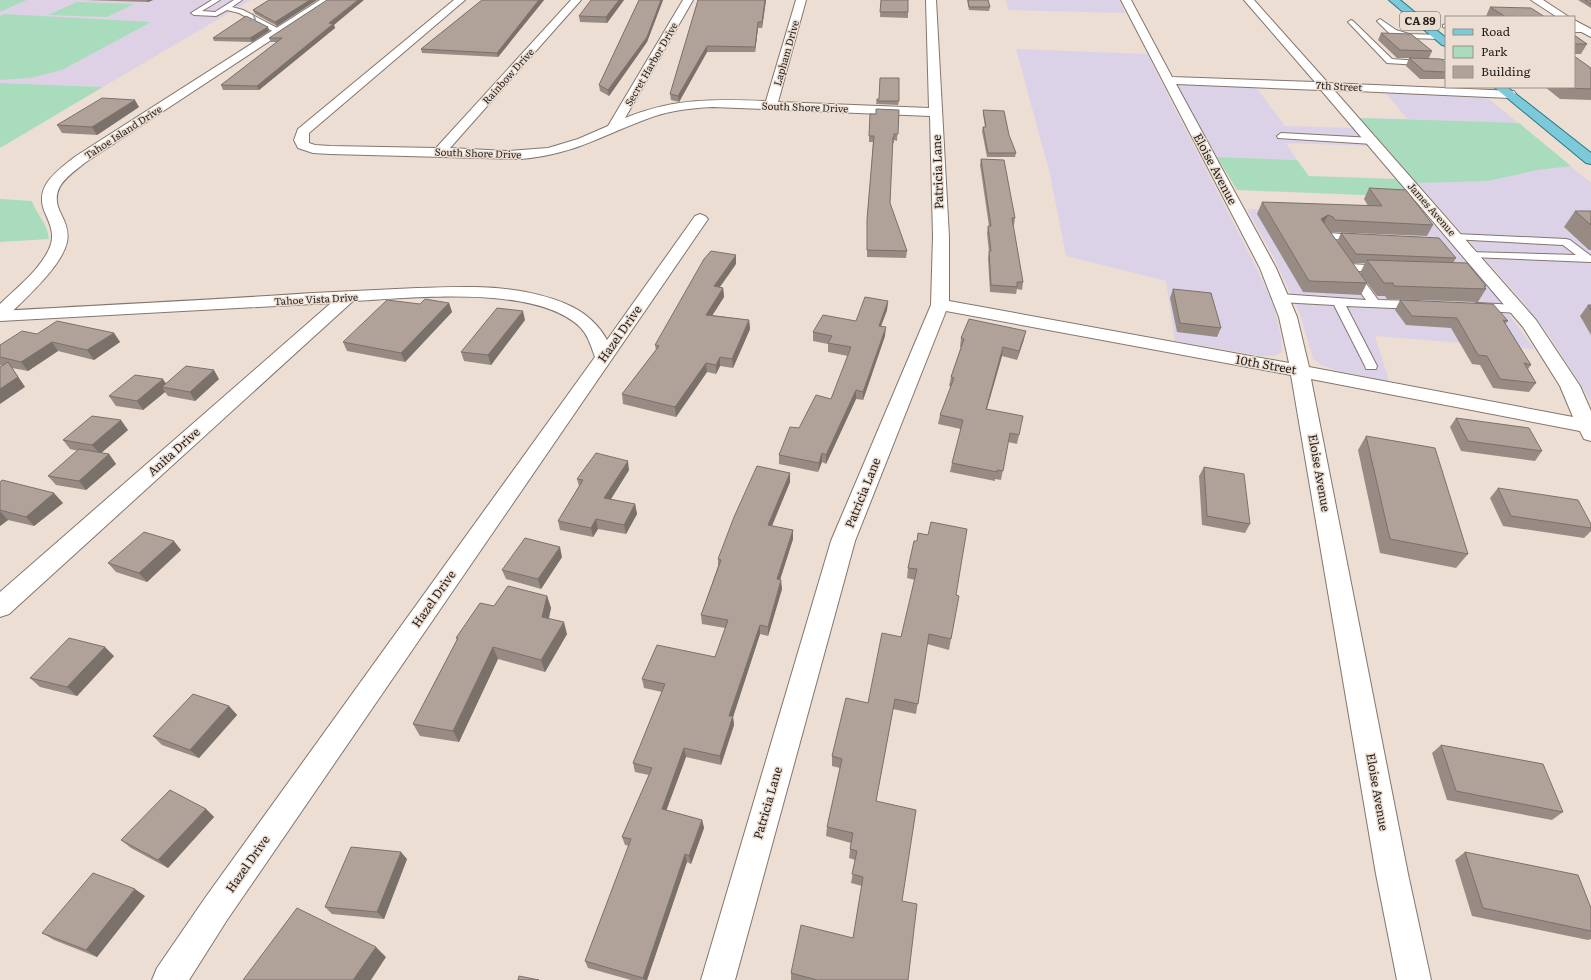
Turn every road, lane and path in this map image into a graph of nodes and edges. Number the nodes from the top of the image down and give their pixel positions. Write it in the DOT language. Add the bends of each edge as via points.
graph roads {
  1 [pos="217,0"];
  2 [pos="239,0"];
  3 [pos="327,0"];
  4 [pos="460,0"];
  5 [pos="576,0"];
  6 [pos="688,0"];
  7 [pos="801,0"];
  8 [pos="931,0"];
  9 [pos="1126,0"];
  10 [pos="1249,0"];
  11 [pos="1394,0"];
  12 [pos="1536,0"];
  13 [pos="226,8"];
  14 [pos="1562,16"];
  15 [pos="1380,21"];
  16 [pos="1351,22"];
  17 [pos="1575,25"];
  18 [pos="279,31"];
  19 [pos="1583,31"];
  20 [pos="1410,36"];
  21 [pos="1443,40"];
  22 [pos="1422,46"];
  23 [pos="1440,60"];
  24 [pos="1168,80"];
  25 [pos="1325,86"];
  26 [pos="1505,91"];
  27 [pos="771,106"];
  28 [pos="936,112"];
  29 [pos="613,128"];
  30 [pos="1281,136"];
  31 [pos="1373,141"];
  32 [pos="440,152"];
  33 [pos="1591,160"];
  34 [pos="700,219"];
  35 [pos="1374,238"];
  36 [pos="1458,244"];
  37 [pos="1335,248"];
  38 [pos="1589,258"];
  39 [pos="1394,269"];
  40 [pos="349,296"];
  41 [pos="1280,298"];
  42 [pos="1338,302"];
  43 [pos="1375,304"];
  44 [pos="940,305"];
  45 [pos="1430,306"];
  46 [pos="1462,307"];
  47 [pos="1517,309"];
  48 [pos="0,315"];
  49 [pos="604,357"];
  50 [pos="1371,366"];
  51 [pos="1300,371"];
  52 [pos="1590,429"];
  53 [pos="0,607"];
  54 [pos="169,980"];
  55 [pos="718,980"];
  56 [pos="1414,980"];
  1 -- 13 [label="lane" via="194,13 216,14"];
  2 -- 13 [label="lane"];
  3 -- 18 [label="street, Tahoe Island Drive"];
  4 -- 32 [label="street, South Shore Drive" via="303,132 301,140 303,145 313,149"];
  5 -- 32 [label="street, Rainbow Drive"];
  6 -- 29 [label="street, Secret Harbor Drive"];
  7 -- 27 [label="street, Lapham Drive"];
  8 -- 28 [label="street, Patricia Lane"];
  9 -- 24 [label="street, Eloise Avenue"];
  10 -- 25 [label="street, James Avenue"];
  11 -- 21 [label="main road, CA 89"];
  12 -- 14 [label="street"];
  13 -- 18 [label="lane, one-way" via="241,11"];
  15 -- 20 [label="lane" via="1392,32"];
  16 -- 23 [label="lane" via="1390,61 1419,63"];
  17 -- 19 [label="street"];
  18 -- 48 [label="street, Tahoe Island Drive" via="81,159 60,176 50,188 48,200 60,226 58,244 48,263"];
  20 -- 21 [label="lane"];
  20 -- 22 [label="lane"];
  24 -- 25 [label="street, 7th Street"];
  24 -- 41 [label="street, Eloise Avenue" via="1268,268"];
  25 -- 26 [label="street, 7th Street"];
  25 -- 31 [label="street, James Avenue"];
  26 -- 33 [label="main road"];
  27 -- 28 [label="street, South Shore Drive"];
  27 -- 29 [label="street, South Shore Drive" via="692,104 660,110"];
  28 -- 44 [label="street, Patricia Lane" via="941,244"];
  29 -- 32 [label="street, South Shore Drive" via="567,146 527,155"];
  30 -- 31 [label="lane"];
  31 -- 36 [label="street, James Avenue"];
  34 -- 49 [label="street, Hazel Drive"];
  35 -- 37 [label="lane" via="1324,233"];
  36 -- 38 [label="lane"];
  36 -- 38 [label="lane" via="1566,242"];
  36 -- 47 [label="street, James Avenue" via="1479,273"];
  39 -- 43 [label="lane" via="1346,263"];
  40 -- 48 [label="street, Tahoe Vista Drive"];
  40 -- 49 [label="street, Tahoe Vista Drive" via="473,292 538,301 566,310 587,322 598,339"];
  40 -- 53 [label="street, Anita Drive"];
  41 -- 42 [label="lane"];
  41 -- 51 [label="street, Eloise Avenue" via="1288,317"];
  42 -- 43 [label="lane"];
  42 -- 50 [label="lane"];
  43 -- 45 [label="lane"];
  44 -- 51 [label="street, 10th Street"];
  44 -- 55 [label="street, Patricia Lane" via="843,541"];
  46 -- 47 [label="lane"];
  47 -- 52 [label="street, James Avenue" via="1570,386"];
  49 -- 54 [label="street, Hazel Drive" via="216,909"];
  51 -- 52 [label="street, 10th Street"];
  51 -- 56 [label="street, Eloise Avenue" via="1392,874"];
}
